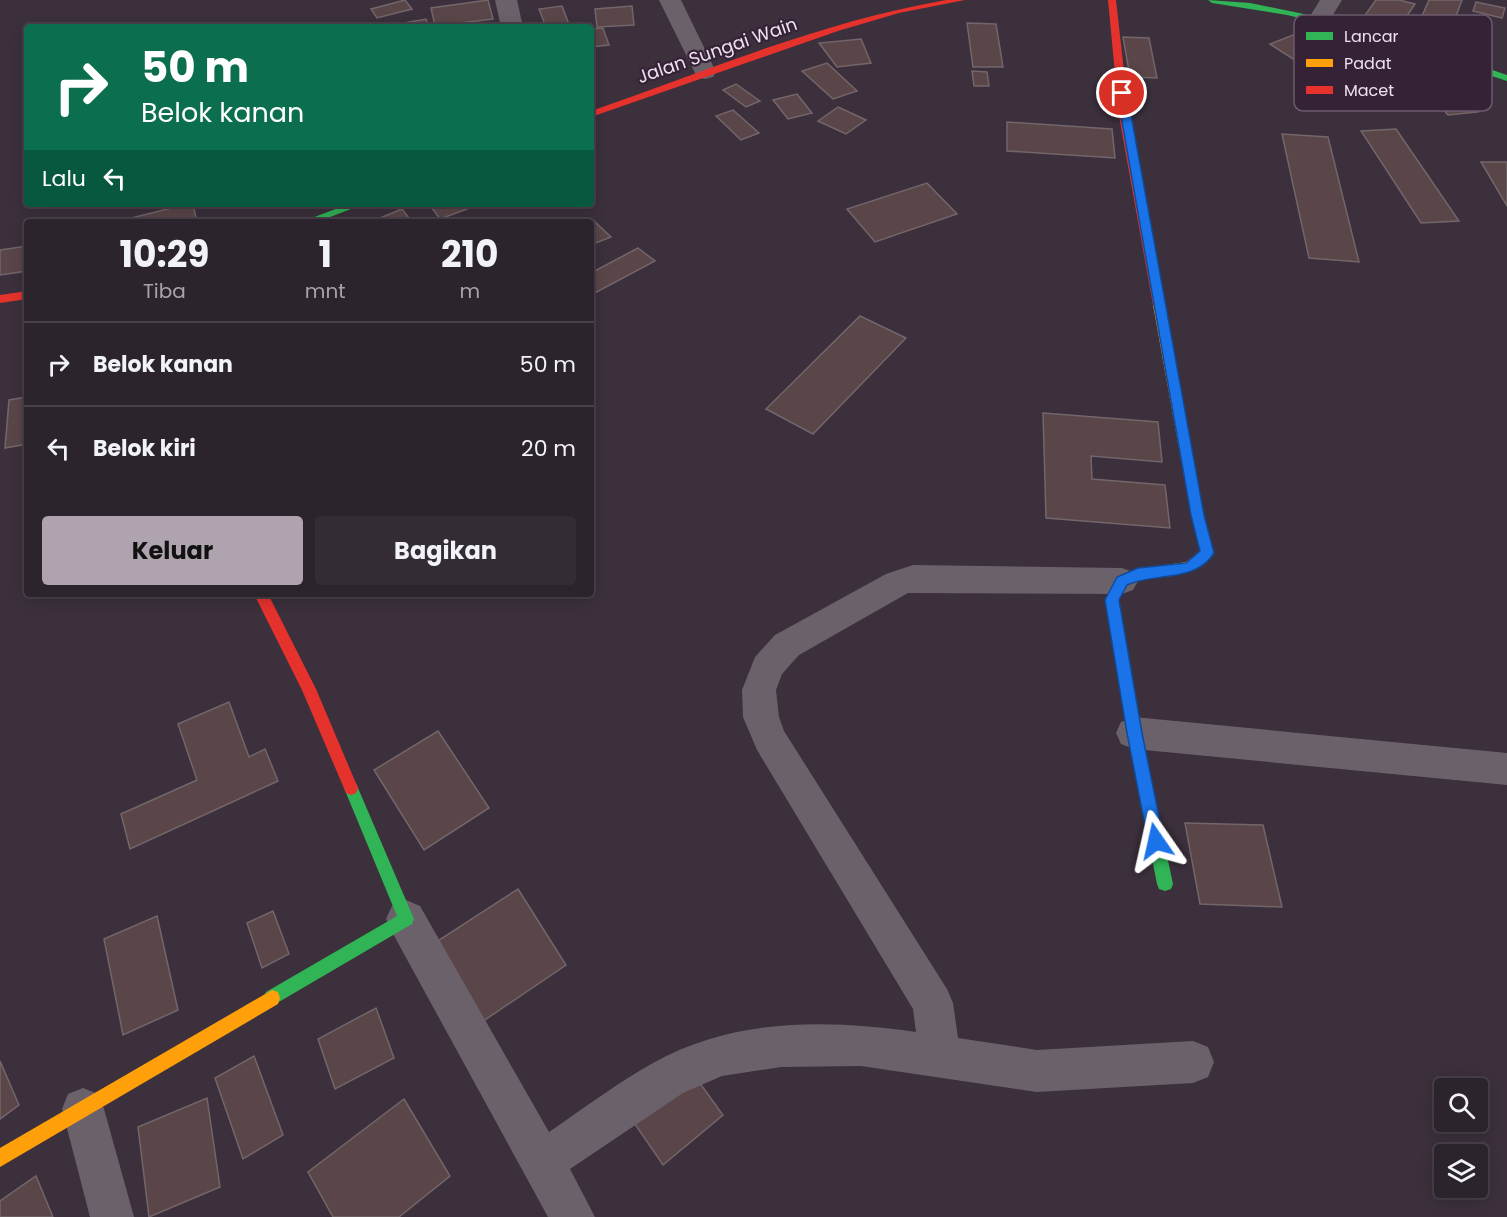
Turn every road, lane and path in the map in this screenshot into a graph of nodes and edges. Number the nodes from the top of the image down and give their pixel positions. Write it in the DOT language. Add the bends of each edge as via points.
graph roads {
  1 [pos="506,0"];
  2 [pos="670,0"];
  3 [pos="962,0"];
  4 [pos="1112,0"];
  5 [pos="1212,0"];
  6 [pos="1331,0"];
  7 [pos="1307,15"];
  8 [pos="1322,15"];
  9 [pos="511,24"];
  10 [pos="705,72"];
  11 [pos="1492,73"];
  12 [pos="1507,78"];
  13 [pos="594,113"];
  14 [pos="350,207"];
  15 [pos="315,219"];
  16 [pos="24,295"];
  17 [pos="0,299"];
  18 [pos="1122,581"];
  19 [pos="263,597"];
  20 [pos="1134,733"];
  21 [pos="1507,770"];
  22 [pos="1165,884"];
  23 [pos="406,919"];
  24 [pos="940,1058"];
  25 [pos="1193,1062"];
  26 [pos="83,1109"];
  27 [pos="0,1158"];
  28 [pos="542,1162"];
  29 [pos="112,1217"];
  30 [pos="573,1217"];
  1 -- 9 [label="street"];
  2 -- 10 [label="street"];
  3 -- 10 [label="street, Jalan Sungai Wain" via="862,20"];
  4 -- 18 [label="street" via="1124,116 1207,553 1189,567 1138,574"];
  5 -- 7 [label="street" via="1260,4"];
  6 -- 8 [label="street"];
  10 -- 13 [label="street, Jalan Sungai Wain"];
  11 -- 12 [label="street"];
  14 -- 15 [label="street"];
  16 -- 17 [label="street"];
  18 -- 20 [label="street" via="1112,600"];
  18 -- 24 [label="street" via="913,578 897,583 787,645 767,667 759,690 761,717 770,740 933,1003"];
  19 -- 23 [label="street" via="309,689"];
  20 -- 21 [label="street"];
  20 -- 22 [label="street"];
  23 -- 26 [label="street"];
  23 -- 28 [label="street"];
  24 -- 25 [label="street" via="1037,1071"];
  24 -- 28 [label="street" via="861,1045 781,1046 721,1055 668,1078"];
  26 -- 27 [label="street"];
  26 -- 29 [label="street"];
  28 -- 30 [label="street"];
}
